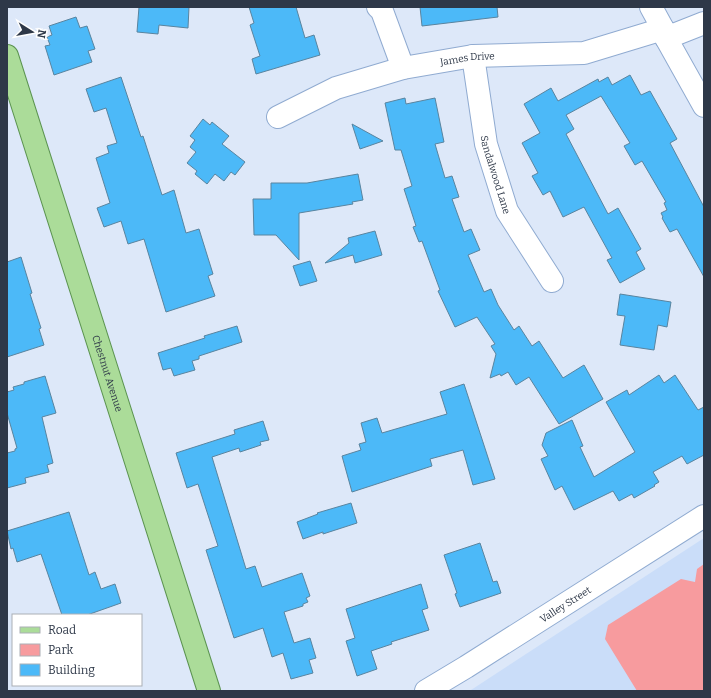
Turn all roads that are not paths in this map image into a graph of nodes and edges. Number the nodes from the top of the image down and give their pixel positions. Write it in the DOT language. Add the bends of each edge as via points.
graph roads {
  1 [pos="378,7"];
  2 [pos="651,7"];
  3 [pos="704,23"];
  4 [pos="664,33"];
  5 [pos="7,56"];
  6 [pos="473,56"];
  7 [pos="403,68"];
  8 [pos="704,106"];
  9 [pos="278,117"];
  10 [pos="552,281"];
  11 [pos="704,516"];
  12 [pos="209,691"];
  13 [pos="426,691"];
  1 -- 7 [label="street" via="382,11"];
  2 -- 4 [label="street"];
  3 -- 4 [label="street, James Drive"];
  4 -- 6 [label="street, James Drive" via="584,53"];
  4 -- 8 [label="street"];
  5 -- 12 [label="main road, Chestnut Avenue"];
  6 -- 7 [label="street, James Drive"];
  6 -- 10 [label="street, Sandalwood Lane" via="486,144 507,211"];
  7 -- 9 [label="street, James Drive" via="336,88"];
  11 -- 13 [label="street, Valley Street"];
}
